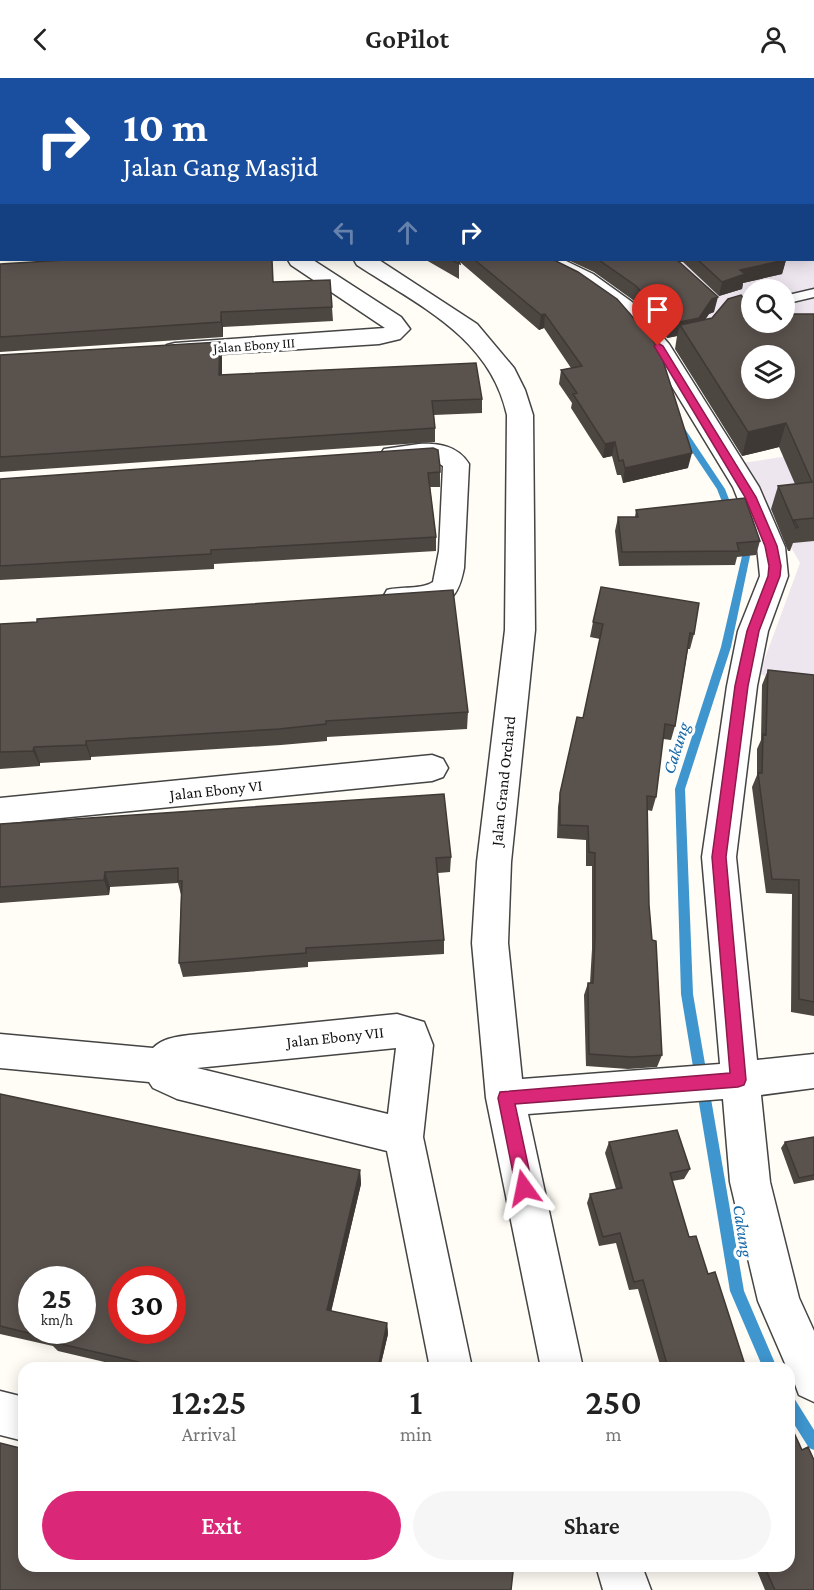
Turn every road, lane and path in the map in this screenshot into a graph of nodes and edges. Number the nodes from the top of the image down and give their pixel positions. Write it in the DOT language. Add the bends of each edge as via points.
graph roads {
  1 [pos="301,261"];
  2 [pos="367,261"];
  3 [pos="550,261"];
  4 [pos="814,293"];
  5 [pos="795,297"];
  6 [pos="154,351"];
  7 [pos="374,456"];
  8 [pos="368,599"];
  9 [pos="432,768"];
  10 [pos="0,811"];
  11 [pos="0,1051"];
  12 [pos="160,1066"];
  13 [pos="814,1071"];
  14 [pos="729,1081"];
  15 [pos="506,1098"];
  16 [pos="404,1137"];
  17 [pos="450,1362"];
  18 [pos="561,1362"];
  19 [pos="814,1380"];
  20 [pos="0,1413"];
  21 [pos="18,1418"];
  22 [pos="621,1572"];
  23 [pos="627,1590"];
  1 -- 6 [label="street, Jalan Ebony III" via="398,328 379,337"];
  2 -- 15 [label="street, Jalan Grand Orchard" via="469,329 482,342 513,387 520,415 520,630 490,943"];
  3 -- 14 [label="street" via="609,295 664,345 751,497 771,546 774,576 753,631 744,675 719,857"];
  4 -- 5 [label="lane"];
  7 -- 8 [label="street" via="433,452 452,457 456,464 454,527 449,579 443,589 430,595"];
  9 -- 10 [label="street, Jalan Ebony VI"];
  11 -- 12 [label="street"];
  12 -- 16 [label="street" via="166,1076 177,1082"];
  12 -- 16 [label="street, Jalan Ebony VII" via="171,1055 189,1052 397,1031 411,1034 415,1045"];
  13 -- 14 [label="street"];
  14 -- 15 [label="street"];
  14 -- 19 [label="street" via="768,1265 779,1301"];
  15 -- 18 [label="street, Jalan Grand Orchard"];
  16 -- 17 [label="street, Jalan Ebony VII"];
  20 -- 21 [label="street"];
  22 -- 23 [label="street"];
}
